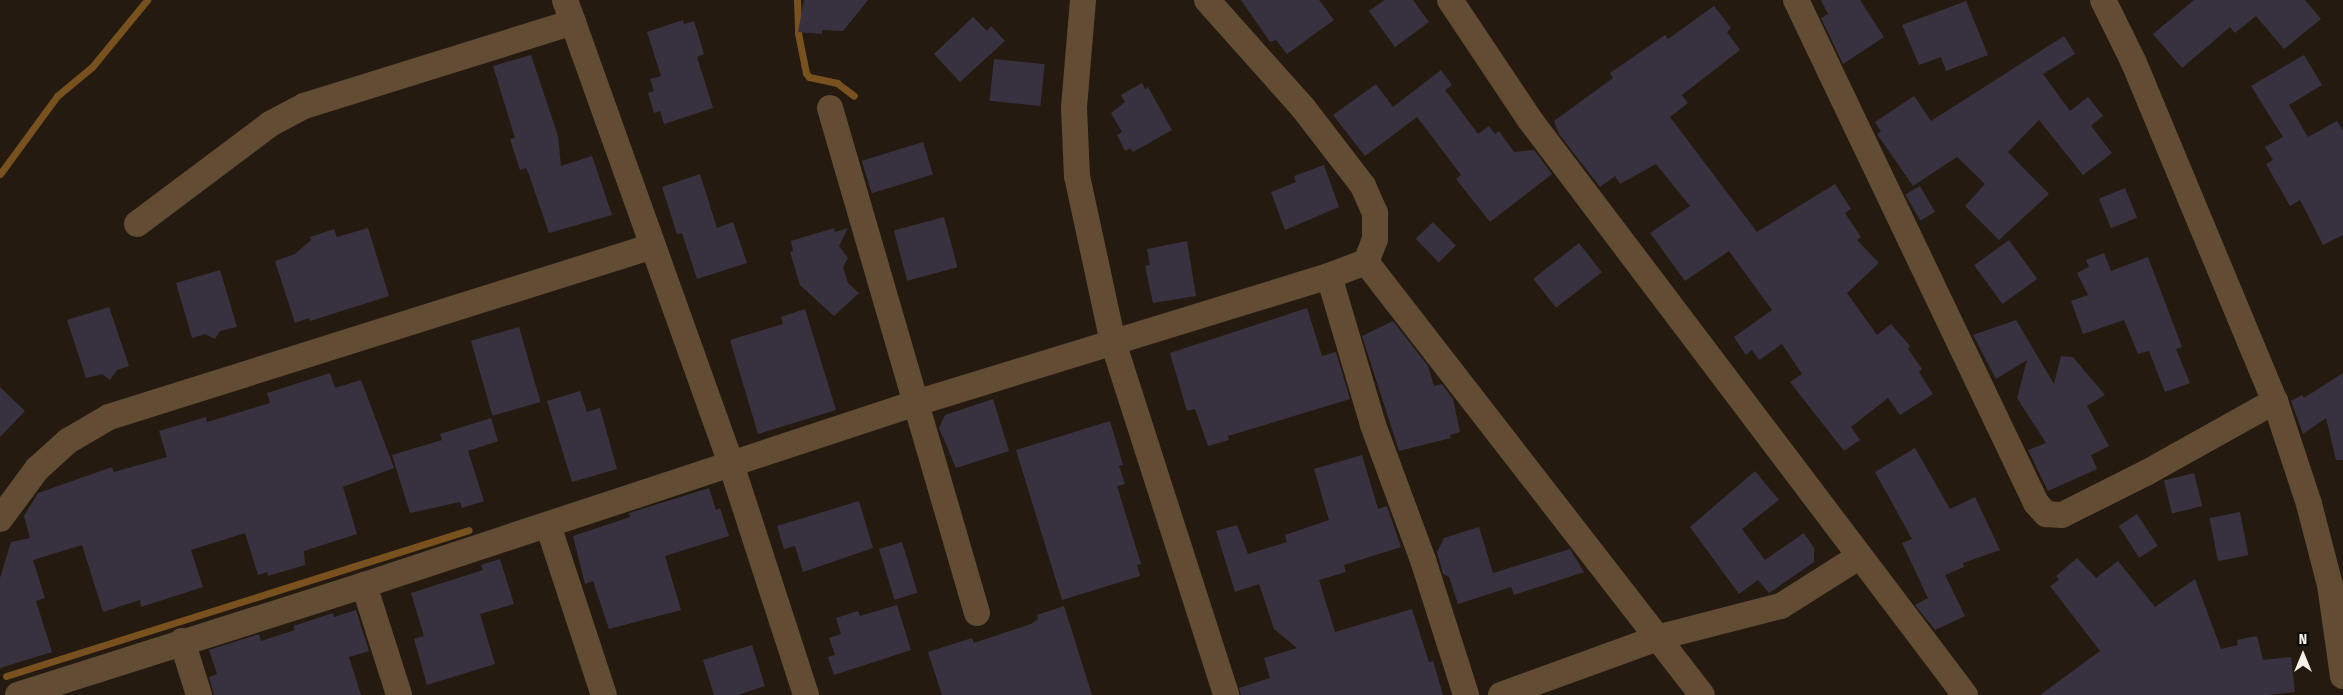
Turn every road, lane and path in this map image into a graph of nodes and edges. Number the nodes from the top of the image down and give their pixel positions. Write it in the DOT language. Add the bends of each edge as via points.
graph roads {
  1 [pos="1083,0"];
  2 [pos="1207,0"];
  3 [pos="1450,0"];
  4 [pos="1796,0"];
  5 [pos="2103,0"];
  6 [pos="569,11"];
  7 [pos="830,108"];
  8 [pos="137,224"];
  9 [pos="653,246"];
  10 [pos="1366,262"];
  11 [pos="1329,276"];
  12 [pos="1113,342"];
  13 [pos="2274,401"];
  14 [pos="916,402"];
  15 [pos="731,464"];
  16 [pos="0,519"];
  17 [pos="548,525"];
  18 [pos="1860,556"];
  19 [pos="364,586"];
  20 [pos="977,613"];
  21 [pos="1660,637"];
  22 [pos="182,641"];
  23 [pos="2343,676"];
  24 [pos="18,695"];
  25 [pos="199,695"];
  26 [pos="399,695"];
  27 [pos="604,695"];
  28 [pos="806,695"];
  29 [pos="1226,695"];
  30 [pos="1466,695"];
  31 [pos="1501,695"];
  32 [pos="1702,695"];
  33 [pos="1965,695"];
  1 -- 12 [label="street" via="1074,108 1077,176"];
  2 -- 10 [label="street" via="1304,109 1363,186 1375,213 1375,238"];
  3 -- 18 [label="street" via="1530,120"];
  4 -- 13 [label="street" via="2036,503 2046,514 2062,515 2146,473"];
  5 -- 13 [label="street" via="2134,63"];
  6 -- 8 [label="street" via="304,106 270,124"];
  6 -- 9 [label="street"];
  7 -- 14 [label="street"];
  9 -- 15 [label="street"];
  9 -- 16 [label="street" via="109,417 68,441 37,468"];
  10 -- 11 [label="street"];
  10 -- 21 [label="street"];
  11 -- 12 [label="street"];
  11 -- 30 [label="street" via="1374,425 1423,560"];
  12 -- 14 [label="street"];
  12 -- 29 [label="street"];
  13 -- 23 [label="street" via="2309,504 2330,585"];
  14 -- 15 [label="street"];
  14 -- 20 [label="street"];
  15 -- 17 [label="street"];
  15 -- 28 [label="street"];
  17 -- 19 [label="street"];
  17 -- 27 [label="street"];
  18 -- 21 [label="street" via="1781,606"];
  18 -- 33 [label="street"];
  19 -- 22 [label="street"];
  19 -- 26 [label="street"];
  21 -- 31 [label="street"];
  21 -- 32 [label="street"];
  22 -- 24 [label="street"];
  22 -- 25 [label="street"];
}
